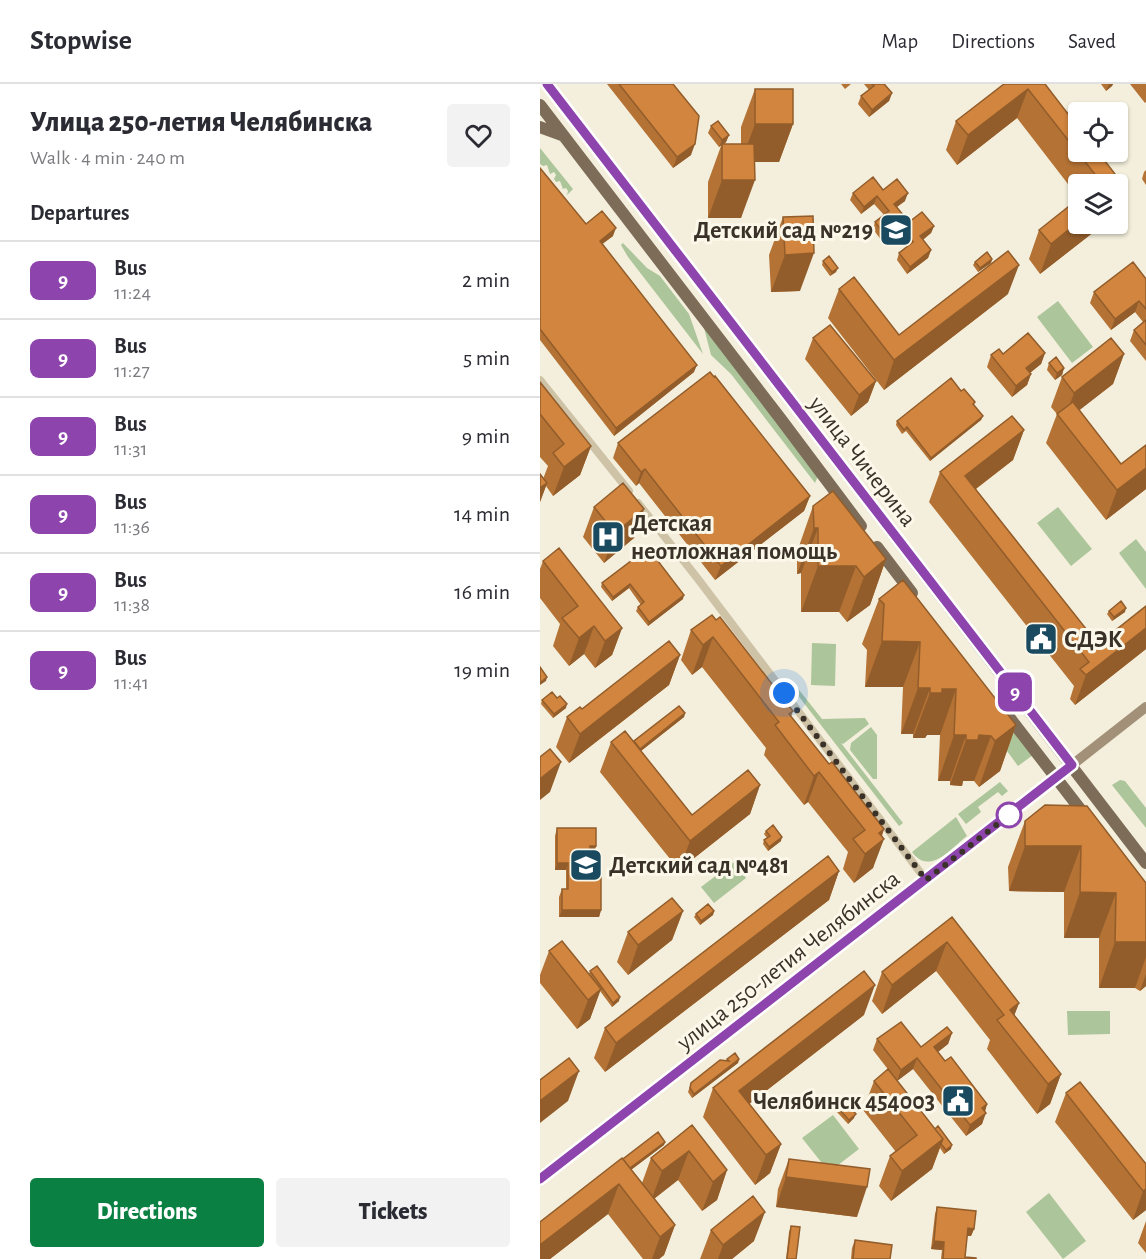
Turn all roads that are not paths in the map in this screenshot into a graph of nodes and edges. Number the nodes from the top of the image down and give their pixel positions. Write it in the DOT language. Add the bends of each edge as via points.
graph roads {
  1 [pos="547,84"];
  2 [pos="540,105"];
  3 [pos="540,127"];
  4 [pos="564,136"];
  5 [pos="540,380"];
  6 [pos="794,407"];
  7 [pos="780,418"];
  8 [pos="922,606"];
  9 [pos="999,704"];
  10 [pos="1146,707"];
  11 [pos="1072,765"];
  12 [pos="1056,778"];
  13 [pos="1095,829"];
  14 [pos="1146,863"];
  15 [pos="926,880"];
  16 [pos="540,1179"];
  1 -- 6 [label="main road, улица Чичерина"];
  2 -- 4 [label="main road, улица Чичерина"];
  3 -- 4 [label="main road"];
  4 -- 7 [label="main road, улица Чичерина"];
  5 -- 15 [label="street" via="698,579"];
  6 -- 7 [label="main road"];
  6 -- 11 [label="main road, улица Чичерина"];
  7 -- 8 [label="main road, улица Чичерина"];
  9 -- 12 [label="main road"];
  10 -- 11 [label="street, улица 250-летия Челябинска"];
  11 -- 12 [label="main road, улица 250-летия Челябинска"];
  11 -- 14 [label="main road, улица Чичерина"];
  12 -- 13 [label="main road"];
  12 -- 15 [label="street, улица 250-летия Челябинска"];
  15 -- 16 [label="street, улица 250-летия Челябинска"];
}
